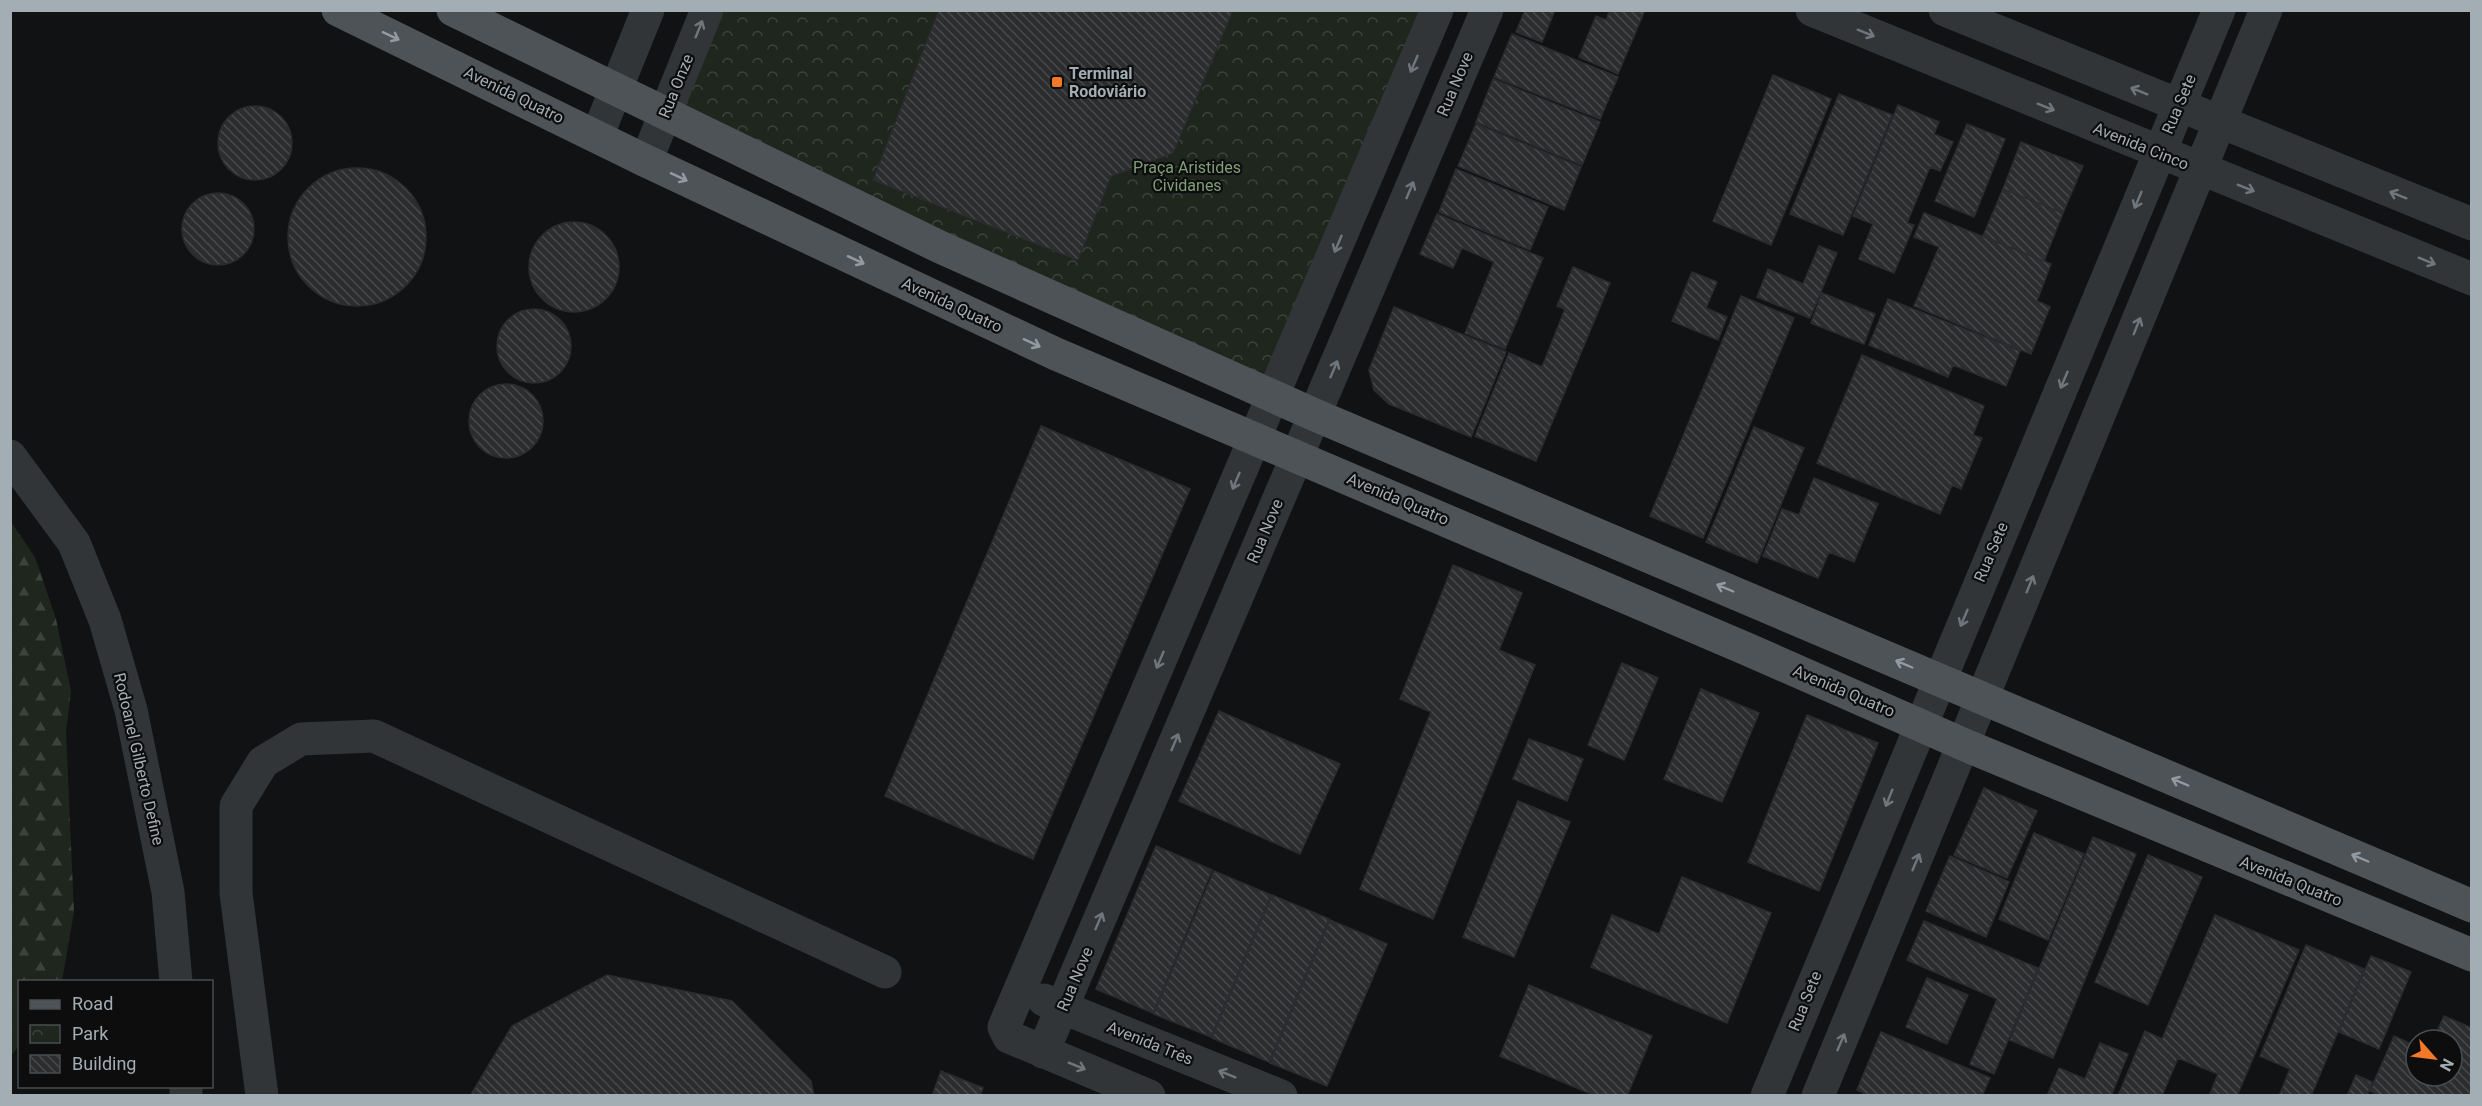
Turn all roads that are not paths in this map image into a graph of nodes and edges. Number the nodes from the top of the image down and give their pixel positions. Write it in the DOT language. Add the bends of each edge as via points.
graph roads {
  1 [pos="452,10"];
  2 [pos="648,10"];
  3 [pos="707,10"];
  4 [pos="1437,10"];
  5 [pos="1486,10"];
  6 [pos="1812,10"];
  7 [pos="1940,10"];
  8 [pos="1946,10"];
  9 [pos="2219,10"];
  10 [pos="2266,10"];
  11 [pos="354,14"];
  12 [pos="432,55"];
  13 [pos="1919,55"];
  14 [pos="617,88"];
  15 [pos="2178,107"];
  16 [pos="666,112"];
  17 [pos="2220,123"];
  18 [pos="597,136"];
  19 [pos="2158,153"];
  20 [pos="646,161"];
  21 [pos="2200,170"];
  22 [pos="2472,224"];
  23 [pos="2472,279"];
  24 [pos="2079,342"];
  25 [pos="2124,358"];
  26 [pos="1273,395"];
  27 [pos="1315,415"];
  28 [pos="1254,438"];
  29 [pos="10,456"];
  30 [pos="1297,456"];
  31 [pos="2013,502"];
  32 [pos="2058,518"];
  33 [pos="1628,547"];
  34 [pos="1610,591"];
  35 [pos="1767,606"];
  36 [pos="1749,650"];
  37 [pos="1939,678"];
  38 [pos="1984,699"];
  39 [pos="1920,724"];
  40 [pos="1965,745"];
  41 [pos="2244,809"];
  42 [pos="2226,854"];
  43 [pos="2403,877"];
  44 [pos="2472,906"];
  45 [pos="2383,919"];
  46 [pos="2472,955"];
  47 [pos="885,972"];
  48 [pos="176,980"];
  49 [pos="1020,990"];
  50 [pos="1062,1008"];
  51 [pos="1043,1052"];
  52 [pos="1770,1087"];
  53 [pos="262,1095"];
  54 [pos="1149,1095"];
  55 [pos="1281,1095"];
  56 [pos="1818,1095"];
  1 -- 12 [label="main road"];
  1 -- 14 [label="main road"];
  2 -- 14 [label="street"];
  16 -- 3 [label="street, Rua Onze, one-way"];
  4 -- 26 [label="street, one-way"];
  27 -- 5 [label="street, Rua Nove, one-way"];
  6 -- 13 [label="street, Avenida Cinco, one-way"];
  7 -- 13 [label="street"];
  15 -- 8 [label="street, one-way"];
  9 -- 15 [label="street, Rua Sete"];
  10 -- 17 [label="street"];
  11 -- 12 [label="main road, Avenida Quatro, one-way"];
  12 -- 18 [label="main road, Avenida Quatro"];
  13 -- 19 [label="street, Avenida Cinco, one-way"];
  14 -- 16 [label="main road"];
  14 -- 18 [label="street"];
  15 -- 17 [label="street"];
  15 -- 19 [label="street, Rua Sete"];
  16 -- 20 [label="street, Rua Onze"];
  16 -- 26 [label="main road" via="940,247"];
  17 -- 21 [label="street"];
  22 -- 17 [label="street, one-way"];
  18 -- 20 [label="main road, Avenida Quatro"];
  19 -- 21 [label="street, Avenida Cinco"];
  19 -- 24 [label="street, Rua Sete, one-way"];
  20 -- 28 [label="main road, Avenida Quatro, one-way" via="1056,354"];
  21 -- 23 [label="street, Avenida Cinco, one-way"];
  25 -- 21 [label="street, one-way"];
  24 -- 25 [label="street"];
  24 -- 31 [label="street, Rua Sete, one-way"];
  25 -- 32 [label="street"];
  26 -- 27 [label="main road"];
  26 -- 28 [label="street"];
  27 -- 30 [label="street, Rua Nove"];
  27 -- 33 [label="main road"];
  28 -- 30 [label="main road, Avenida Quatro"];
  28 -- 49 [label="street, one-way"];
  29 -- 48 [label="street, Rodoanel Gilberto Define" via="74,543 105,620 131,710 168,892"];
  30 -- 34 [label="main road, Avenida Quatro"];
  50 -- 30 [label="street, Rua Nove, one-way"];
  31 -- 32 [label="street"];
  31 -- 37 [label="street, Rua Sete, one-way"];
  38 -- 32 [label="street, one-way"];
  33 -- 34 [label="main road"];
  35 -- 33 [label="main road, one-way"];
  34 -- 36 [label="main road, Avenida Quatro"];
  35 -- 36 [label="main road"];
  37 -- 35 [label="main road, one-way"];
  36 -- 39 [label="main road, Avenida Quatro"];
  37 -- 38 [label="main road"];
  37 -- 39 [label="street, Rua Sete"];
  38 -- 40 [label="street"];
  41 -- 38 [label="main road, one-way"];
  39 -- 40 [label="main road, Avenida Quatro"];
  39 -- 52 [label="street, Rua Sete, one-way"];
  40 -- 42 [label="main road, Avenida Quatro"];
  56 -- 40 [label="street, one-way"];
  41 -- 42 [label="main road"];
  43 -- 41 [label="main road, one-way"];
  42 -- 45 [label="main road, Avenida Quatro"];
  43 -- 44 [label="main road"];
  43 -- 45 [label="main road"];
  45 -- 46 [label="main road, Avenida Quatro"];
  47 -- 53 [label="street" via="374,736 301,739 263,762 236,806 236,893"];
  49 -- 50 [label="street, Avenida Três"];
  49 -- 51 [label="street" via="1004,1027 1006,1033"];
  50 -- 51 [label="street, Rua Nove"];
  55 -- 50 [label="street, Avenida Três, one-way"];
  51 -- 54 [label="street, one-way"];
  52 -- 56 [label="street"];
}
